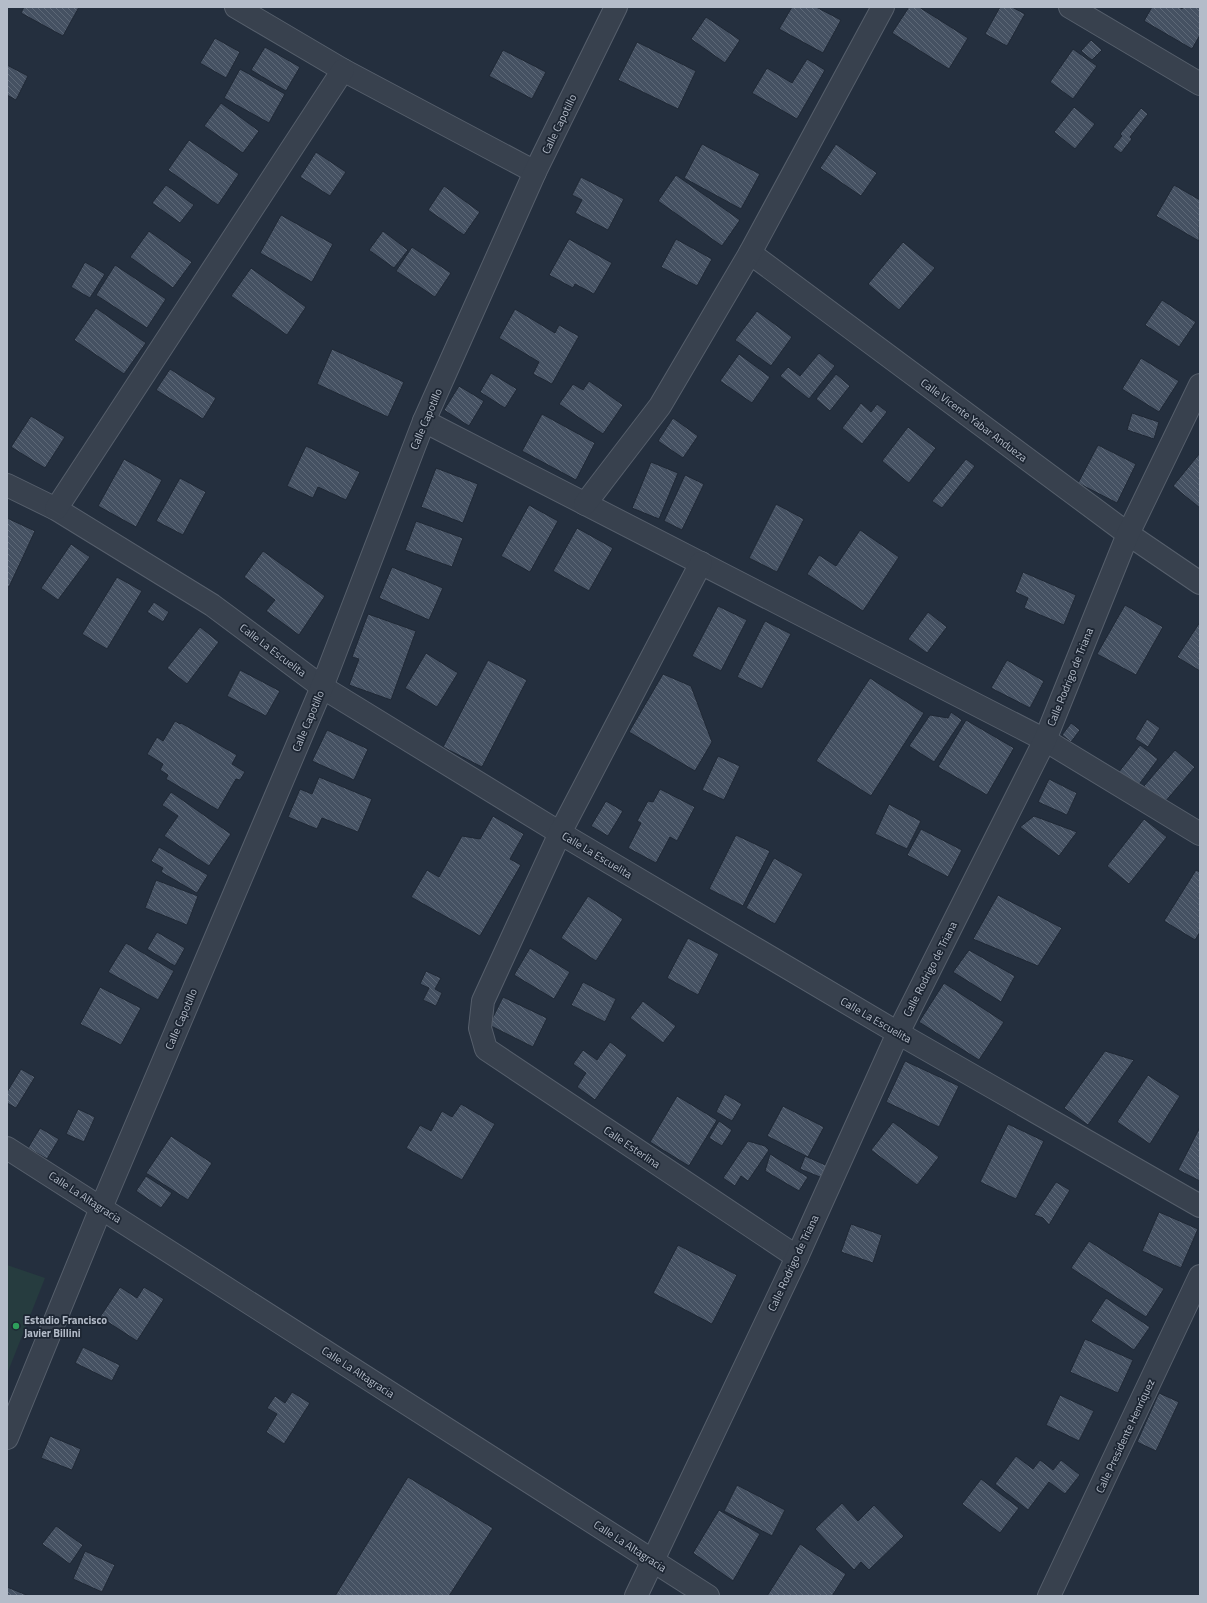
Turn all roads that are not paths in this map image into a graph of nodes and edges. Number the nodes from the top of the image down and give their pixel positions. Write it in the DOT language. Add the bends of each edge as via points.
graph roads {
  1 [pos="236,7"];
  2 [pos="616,7"];
  3 [pos="882,7"];
  4 [pos="1070,7"];
  5 [pos="343,70"];
  6 [pos="1200,84"];
  7 [pos="535,172"];
  8 [pos="750,253"];
  9 [pos="1200,385"];
  10 [pos="424,422"];
  11 [pos="7,485"];
  12 [pos="585,504"];
  13 [pos="56,509"];
  14 [pos="1128,534"];
  15 [pos="701,563"];
  16 [pos="1200,583"];
  17 [pos="322,687"];
  18 [pos="1045,740"];
  19 [pos="560,833"];
  20 [pos="1200,834"];
  21 [pos="898,1033"];
  22 [pos="7,1148"];
  23 [pos="1200,1206"];
  24 [pos="101,1208"];
  25 [pos="797,1258"];
  26 [pos="1200,1276"];
  27 [pos="7,1438"];
  28 [pos="653,1561"];
  29 [pos="636,1596"];
  30 [pos="708,1596"];
  31 [pos="1049,1596"];
  1 -- 5 [label="street"];
  2 -- 7 [label="street, Calle Capotillo"];
  3 -- 8 [label="street"];
  4 -- 6 [label="street"];
  5 -- 7 [label="street"];
  5 -- 13 [label="street"];
  7 -- 10 [label="street, Calle Capotillo"];
  8 -- 12 [label="street" via="660,406"];
  8 -- 14 [label="street, Calle Vicente Yabar Andueza"];
  9 -- 14 [label="street, Calle Rodrigo de Triana"];
  10 -- 12 [label="street"];
  10 -- 17 [label="street, Calle Capotillo"];
  11 -- 13 [label="street, Calle La Escuelita"];
  12 -- 15 [label="street"];
  13 -- 17 [label="street, Calle La Escuelita" via="212,605"];
  14 -- 16 [label="street, Calle Vicente Yabar Andueza"];
  14 -- 18 [label="street, Calle Rodrigo de Triana"];
  15 -- 18 [label="street"];
  15 -- 19 [label="street"];
  17 -- 19 [label="street, Calle La Escuelita"];
  17 -- 24 [label="street, Calle Capotillo"];
  18 -- 20 [label="street"];
  18 -- 21 [label="street, Calle Rodrigo de Triana"];
  19 -- 21 [label="street, Calle La Escuelita"];
  19 -- 25 [label="street, Calle Esterlina" via="483,1001 480,1028 486,1049"];
  21 -- 23 [label="street, Calle La Escuelita"];
  21 -- 25 [label="street, Calle Rodrigo de Triana"];
  22 -- 24 [label="street, Calle La Altagracia"];
  24 -- 27 [label="street, Calle Capotillo"];
  24 -- 28 [label="street, Calle La Altagracia"];
  25 -- 28 [label="street, Calle Rodrigo de Triana"];
  26 -- 31 [label="street, Calle Presidente Henríquez"];
  28 -- 29 [label="street, Calle Rodrigo de Triana"];
  28 -- 30 [label="street, Calle La Altagracia"];
}
